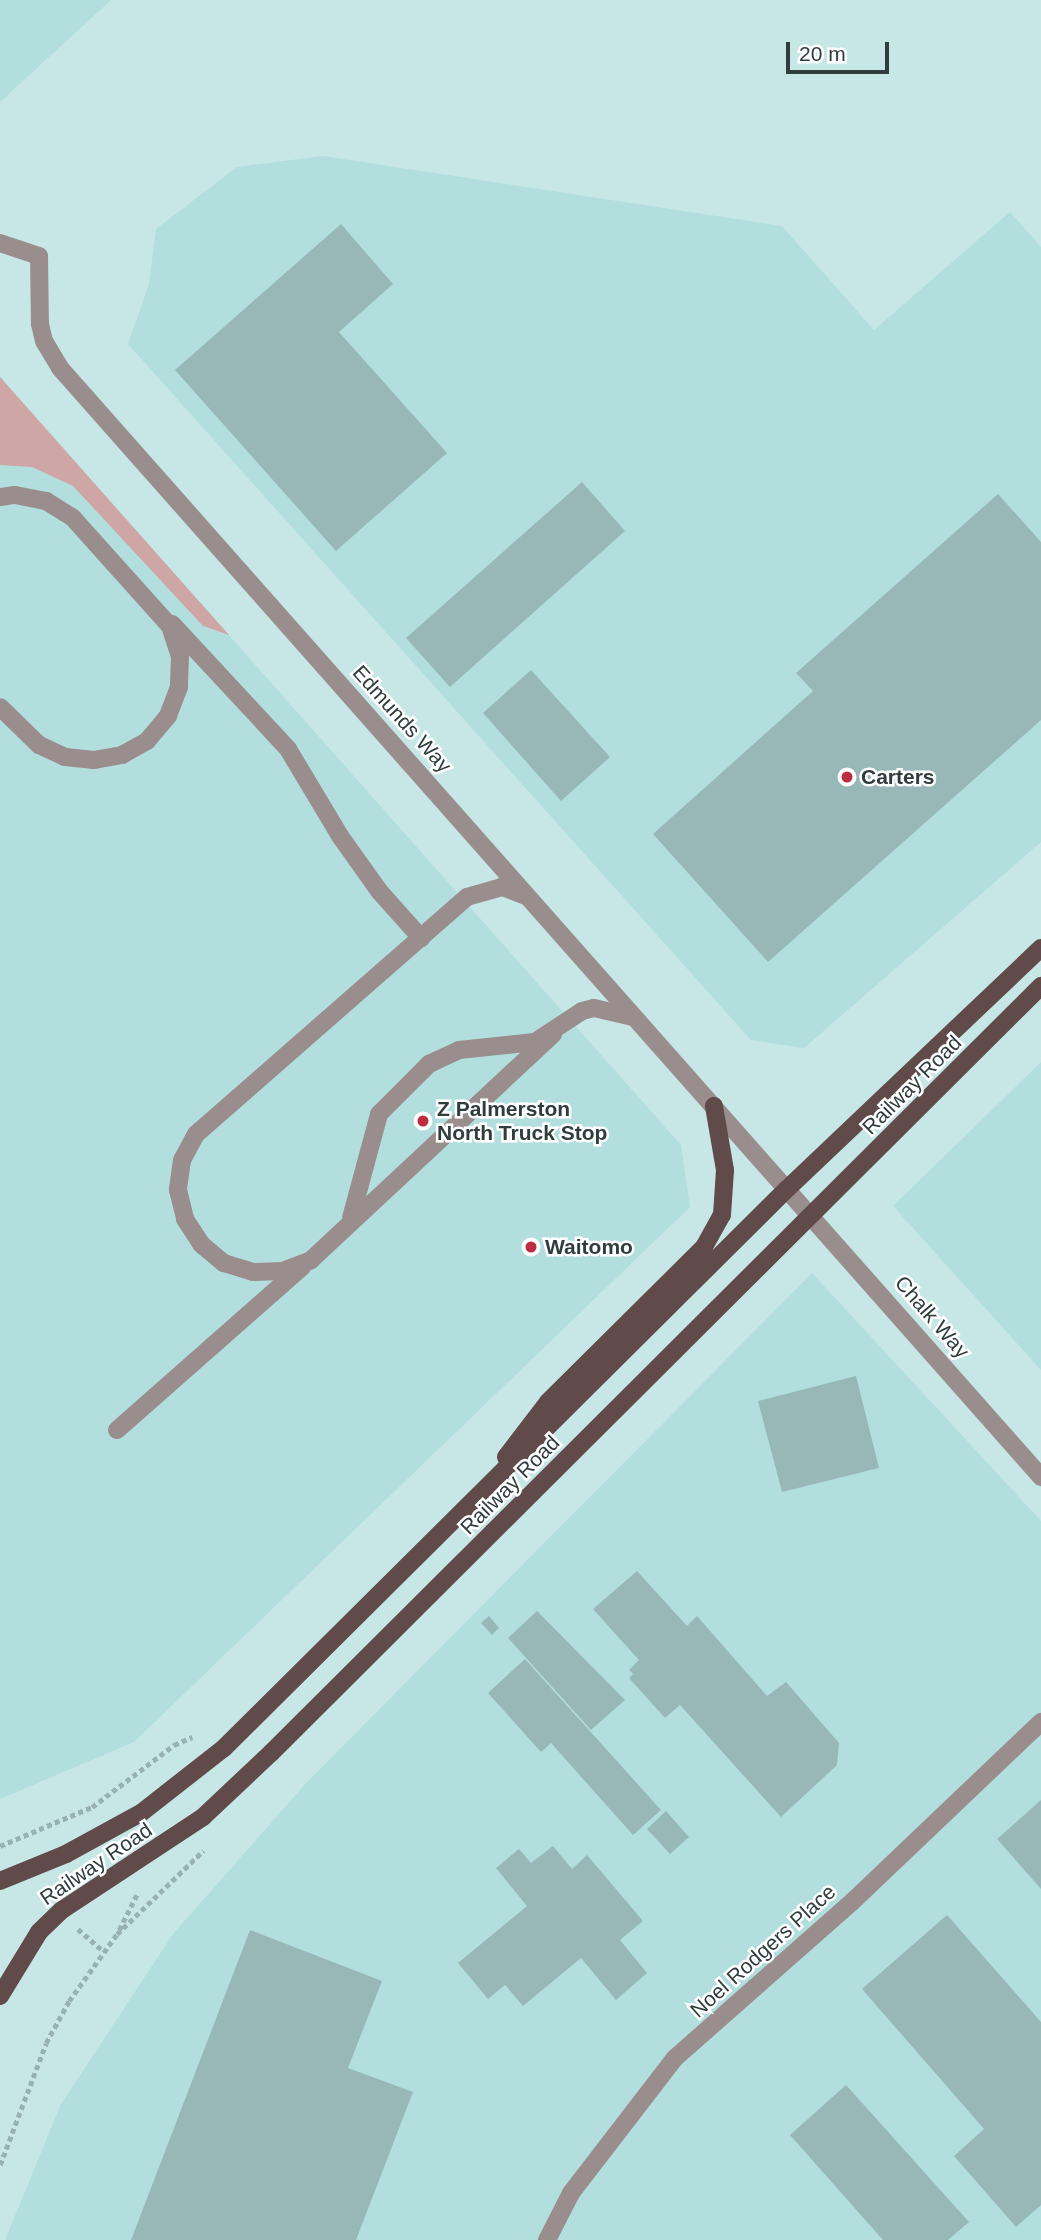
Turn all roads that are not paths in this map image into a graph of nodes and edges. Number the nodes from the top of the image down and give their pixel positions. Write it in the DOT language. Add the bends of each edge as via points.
graph roads {
  1 [pos="0,243"];
  2 [pos="0,497"];
  3 [pos="150,601"];
  4 [pos="0,706"];
  5 [pos="530,898"];
  6 [pos="421,938"];
  7 [pos="1041,948"];
  8 [pos="1041,986"];
  9 [pos="635,1018"];
  10 [pos="553,1034"];
  11 [pos="714,1106"];
  12 [pos="788,1189"];
  13 [pos="813,1218"];
  14 [pos="337,1236"];
  15 [pos="117,1430"];
  16 [pos="1041,1477"];
  17 [pos="461,1515"];
  18 [pos="1041,1722"];
  19 [pos="0,1881"];
  20 [pos="0,1996"];
  21 [pos="547,2240"];
  1 -- 5 [label="street, Edmunds Way" via="38,256 40,324 60,368"];
  2 -- 3 [label="street" via="46,501 73,518"];
  3 -- 4 [label="street" via="170,626 180,666 179,687 168,716 147,741 122,754 94,760 65,757 39,745"];
  3 -- 6 [label="street" via="288,749 340,836"];
  5 -- 6 [label="street" via="502,887 476,891"];
  5 -- 9 [label="street, Edmunds Way"];
  6 -- 14 [label="street" via="196,1134 182,1160 178,1190 185,1219 201,1244 225,1263 253,1272 283,1271 311,1260"];
  7 -- 12 [label="main road, Railway Road"];
  8 -- 13 [label="main road, Railway Road"];
  9 -- 10 [label="street" via="594,1008 572,1016"];
  9 -- 11 [label="street, Edmunds Way"];
  10 -- 14 [label="street"];
  10 -- 14 [label="street" via="521,1045 443,1055 390,1099 379,1114 360,1196"];
  11 -- 12 [label="street, Edmunds Way"];
  11 -- 17 [label="main road" via="725,1170 722,1215 704,1247 548,1402"];
  12 -- 13 [label="street, Chalk Way"];
  12 -- 17 [label="main road, Railway Road"];
  13 -- 16 [label="street, Chalk Way"];
  13 -- 20 [label="main road, Railway Road" via="203,1817 62,1910 38,1932"];
  14 -- 15 [label="street"];
  17 -- 19 [label="main road, Railway Road" via="277,1700 173,1791 66,1854"];
  18 -- 21 [label="street, Noel Rodgers Place" via="853,1901 675,2058 571,2193"];
}
